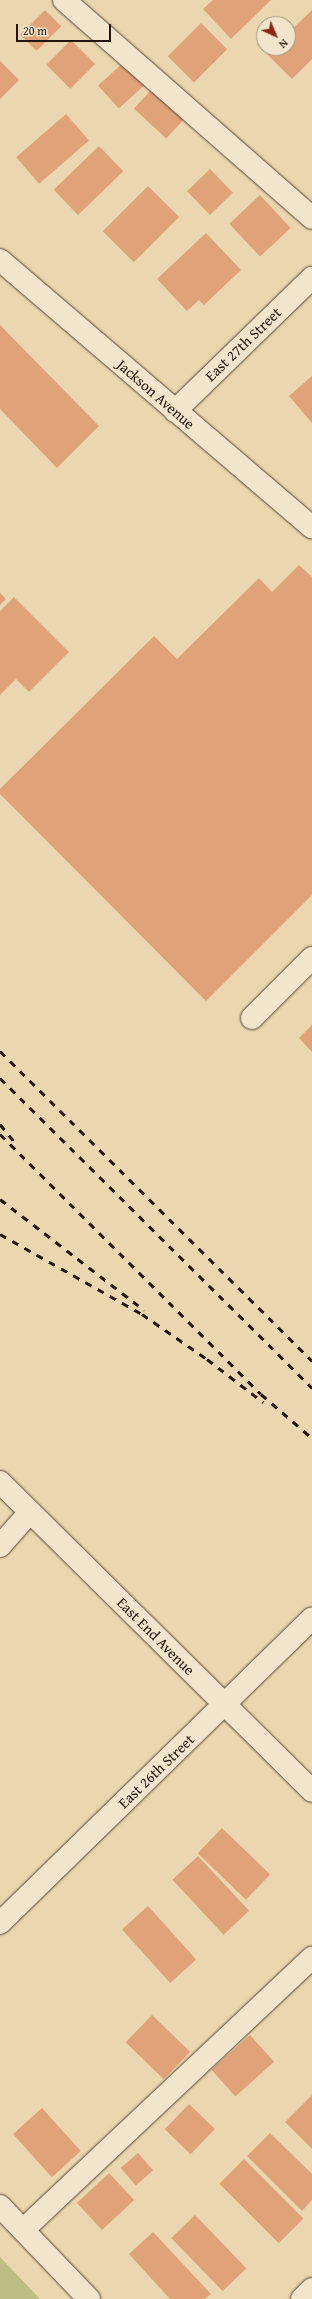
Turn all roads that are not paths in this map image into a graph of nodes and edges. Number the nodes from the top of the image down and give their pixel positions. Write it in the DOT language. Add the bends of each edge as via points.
graph roads {
  1 [pos="64,0"];
  2 [pos="312,218"];
  3 [pos="0,260"];
  4 [pos="312,278"];
  5 [pos="175,411"];
  6 [pos="312,528"];
  7 [pos="312,958"];
  8 [pos="252,1018"];
  9 [pos="0,1482"];
  10 [pos="30,1512"];
  11 [pos="0,1546"];
  12 [pos="312,1618"];
  13 [pos="224,1703"];
  14 [pos="312,1791"];
  15 [pos="0,1923"];
  16 [pos="312,1958"];
  17 [pos="0,2206"];
  18 [pos="23,2230"];
  19 [pos="312,2289"];
  20 [pos="90,2299"];
  21 [pos="302,2299"];
  1 -- 2 [label="street"];
  3 -- 5 [label="street, Jackson Avenue"];
  4 -- 5 [label="street, East 27th Street"];
  5 -- 6 [label="street, Jackson Avenue"];
  7 -- 8 [label="street"];
  9 -- 10 [label="street, East End Avenue"];
  10 -- 11 [label="street"];
  10 -- 13 [label="street, East End Avenue"];
  12 -- 13 [label="street, East 26th Street"];
  13 -- 14 [label="street, East End Avenue"];
  13 -- 15 [label="street, East 26th Street"];
  16 -- 18 [label="street"];
  17 -- 18 [label="street"];
  18 -- 20 [label="street"];
  19 -- 21 [label="street"];
}
